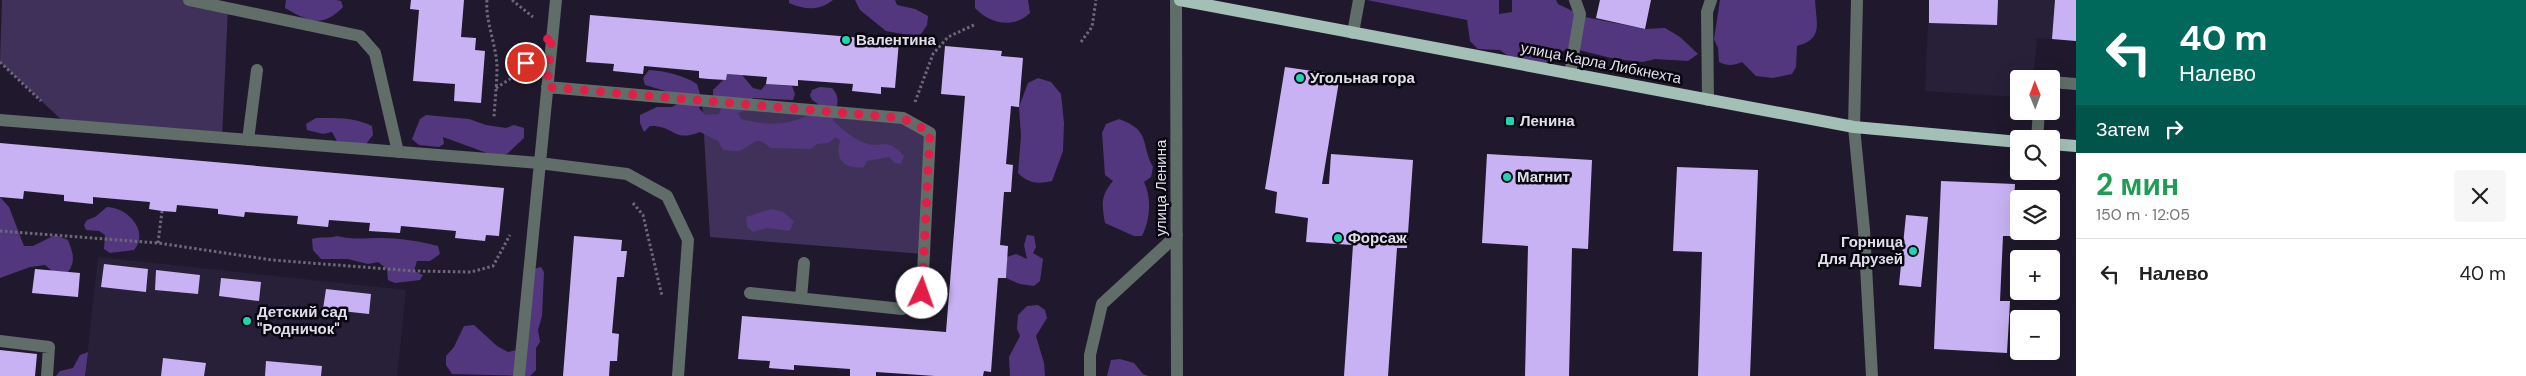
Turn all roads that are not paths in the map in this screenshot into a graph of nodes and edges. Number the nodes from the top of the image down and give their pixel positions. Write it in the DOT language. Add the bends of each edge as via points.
graph roads {
  1 [pos="189,0"];
  2 [pos="556,0"];
  3 [pos="1176,0"];
  4 [pos="1180,0"];
  5 [pos="1359,0"];
  6 [pos="1575,0"];
  7 [pos="1711,0"];
  8 [pos="1857,0"];
  9 [pos="1353,33"];
  10 [pos="257,70"];
  11 [pos="1570,74"];
  12 [pos="2060,83"];
  13 [pos="2076,84"];
  14 [pos="547,87"];
  15 [pos="1708,100"];
  16 [pos="0,120"];
  17 [pos="1854,127"];
  18 [pos="248,140"];
  19 [pos="2010,141"];
  20 [pos="2060,145"];
  21 [pos="2076,146"];
  22 [pos="398,152"];
  23 [pos="539,163"];
  24 [pos="1177,235"];
  25 [pos="804,263"];
  26 [pos="750,293"];
  27 [pos="801,298"];
  28 [pos="0,341"];
  29 [pos="47,376"];
  30 [pos="519,376"];
  31 [pos="678,376"];
  32 [pos="1090,376"];
  33 [pos="1176,376"];
  34 [pos="1872,376"];
  1 -- 22 [label="street" via="360,36 375,53"];
  2 -- 14 [label="street"];
  3 -- 24 [label="street, улица Ленина"];
  4 -- 9 [label="main road, улица Карла Либкнехта"];
  5 -- 9 [label="street"];
  6 -- 11 [label="street" via="1580,14"];
  7 -- 15 [label="street" via="1707,12"];
  8 -- 17 [label="street"];
  9 -- 11 [label="main road, улица Карла Либкнехта"];
  10 -- 18 [label="street"];
  11 -- 15 [label="main road, улица Карла Либкнехта"];
  12 -- 13 [label="street"];
  14 -- 23 [label="street"];
  14 -- 27 [label="street" via="902,118 930,132 922,293 902,308"];
  15 -- 17 [label="main road, улица Карла Либкнехта"];
  16 -- 18 [label="street"];
  17 -- 19 [label="main road, улица Карла Либкнехта"];
  17 -- 34 [label="street" via="1864,230"];
  18 -- 22 [label="street"];
  20 -- 21 [label="main road"];
  22 -- 23 [label="street"];
  23 -- 30 [label="street"];
  23 -- 31 [label="street" via="627,174 667,196 688,240"];
  24 -- 32 [label="street" via="1102,304 1090,355"];
  24 -- 33 [label="street, улица Ленина"];
  25 -- 27 [label="street"];
  26 -- 27 [label="street"];
  28 -- 29 [label="street" via="49,347"];
}
